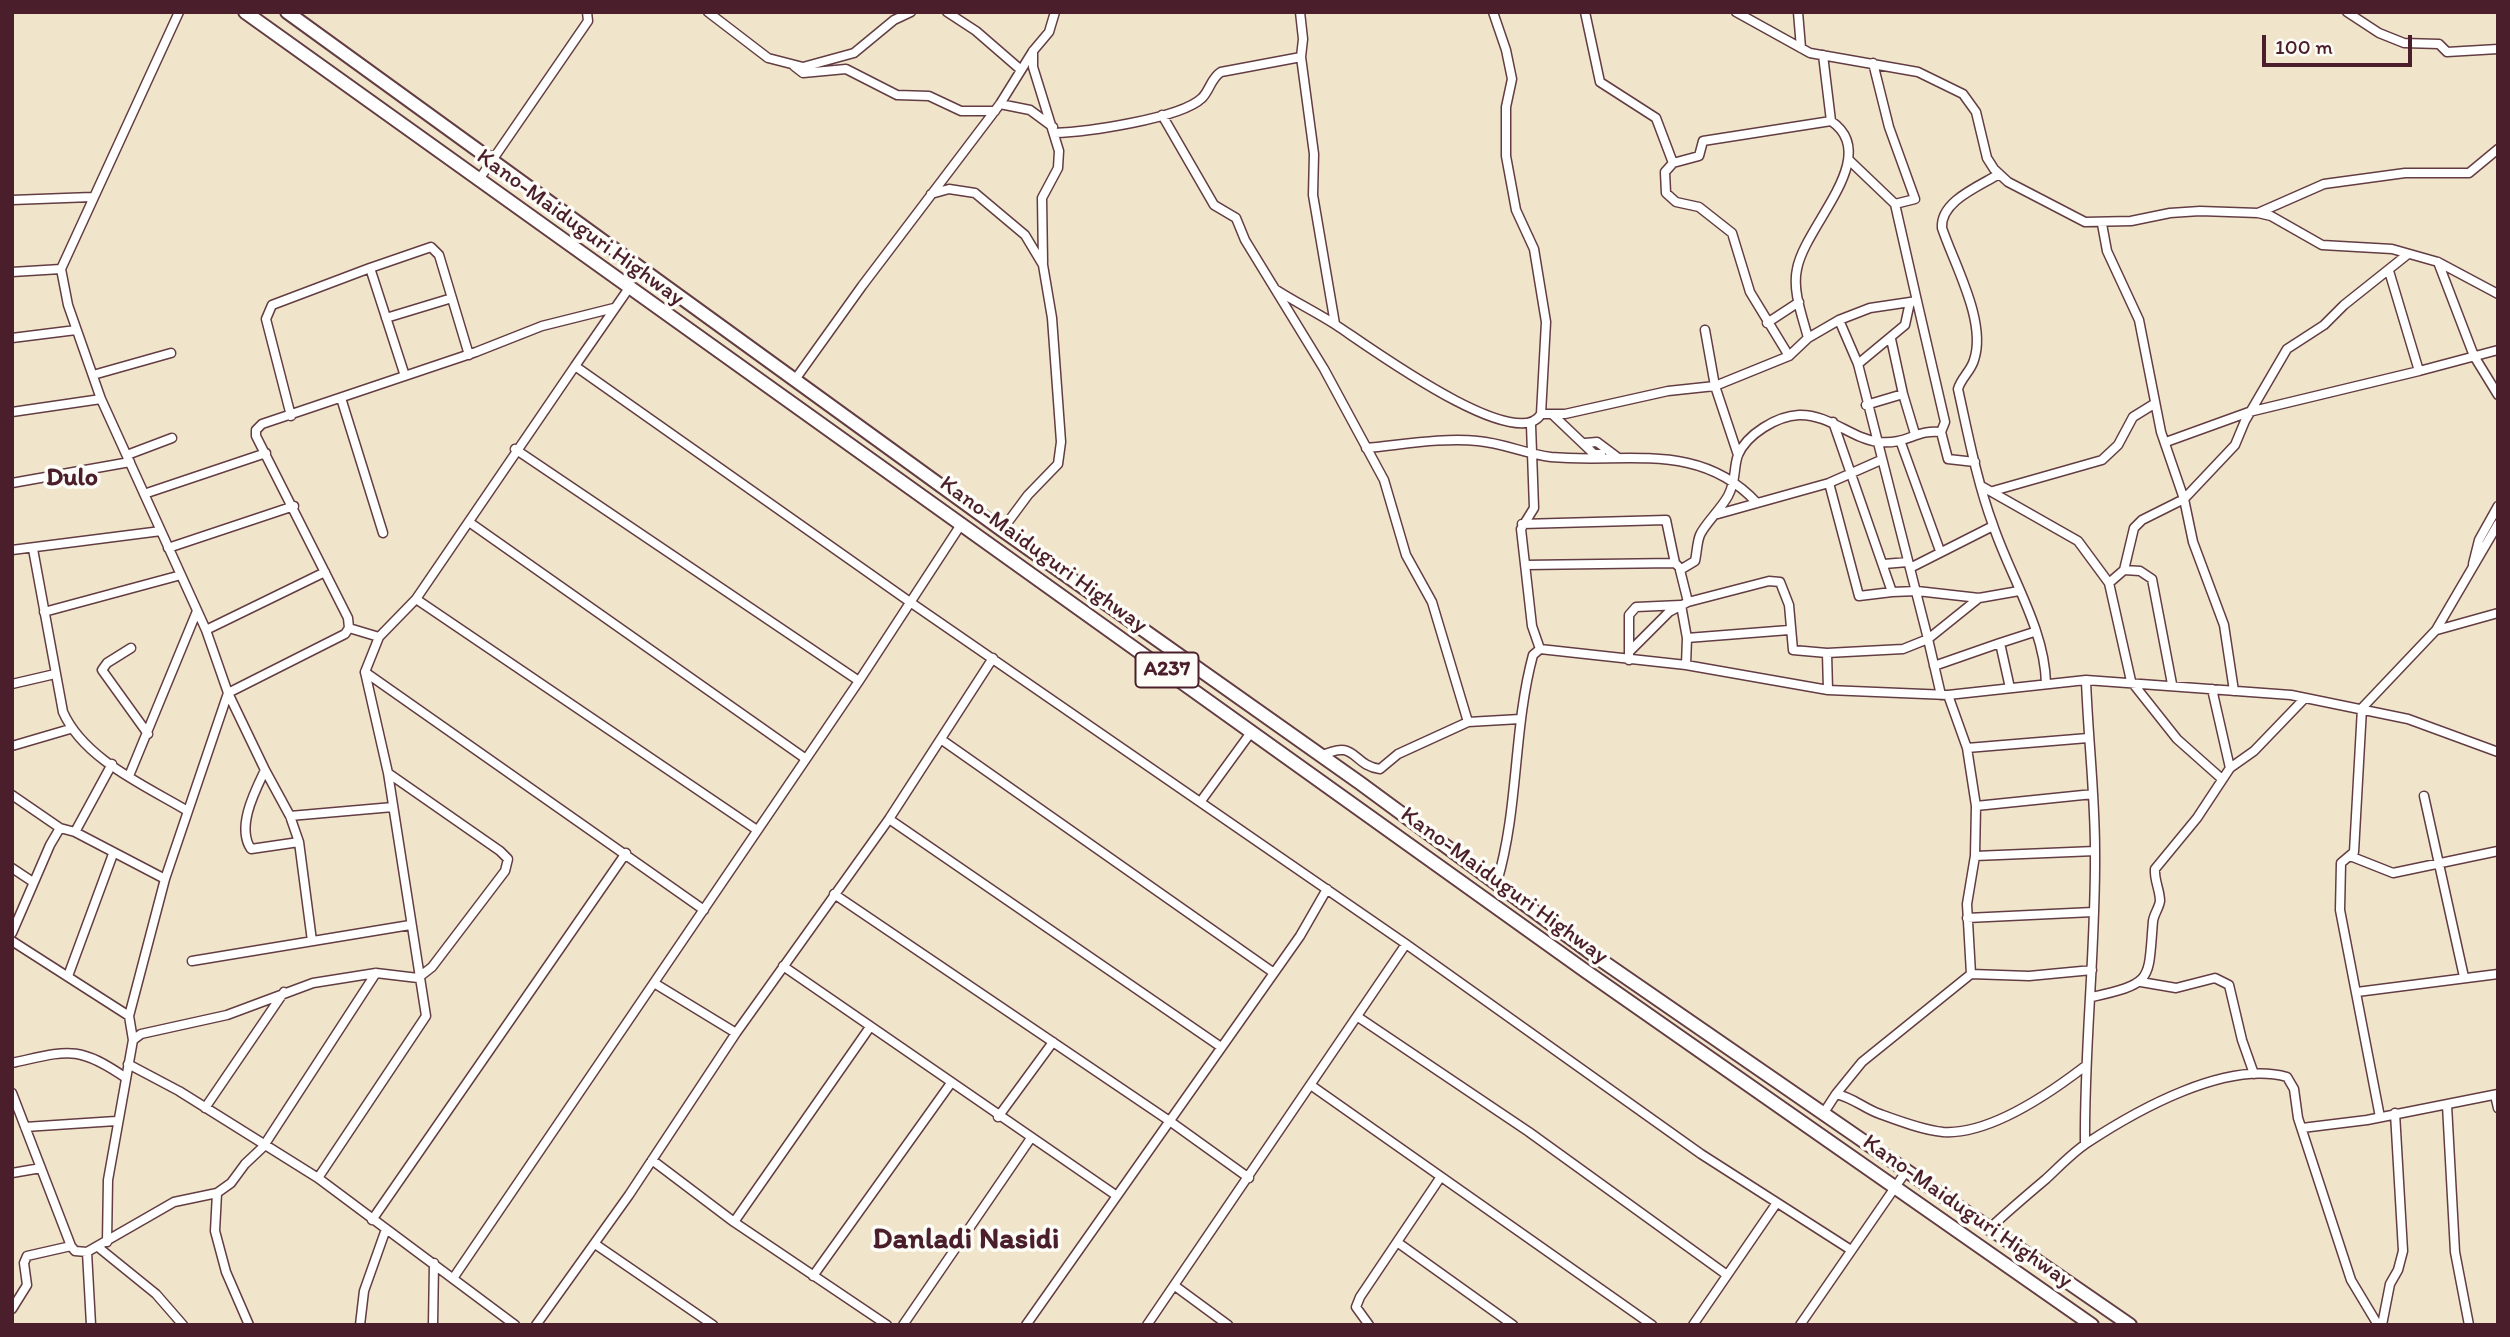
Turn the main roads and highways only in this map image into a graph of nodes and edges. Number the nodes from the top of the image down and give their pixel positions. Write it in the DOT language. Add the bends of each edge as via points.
graph roads {
  1 [pos="245,12"];
  2 [pos="287,12"];
  3 [pos="2092,1325"];
  4 [pos="2130,1325"];
  1 -- 3 [label="highway, Kano-Maiduguri Highway / A237" via="1584,970"];
  2 -- 4 [label="highway, Kano-Maiduguri Highway / A237" via="1595,956"];
}
